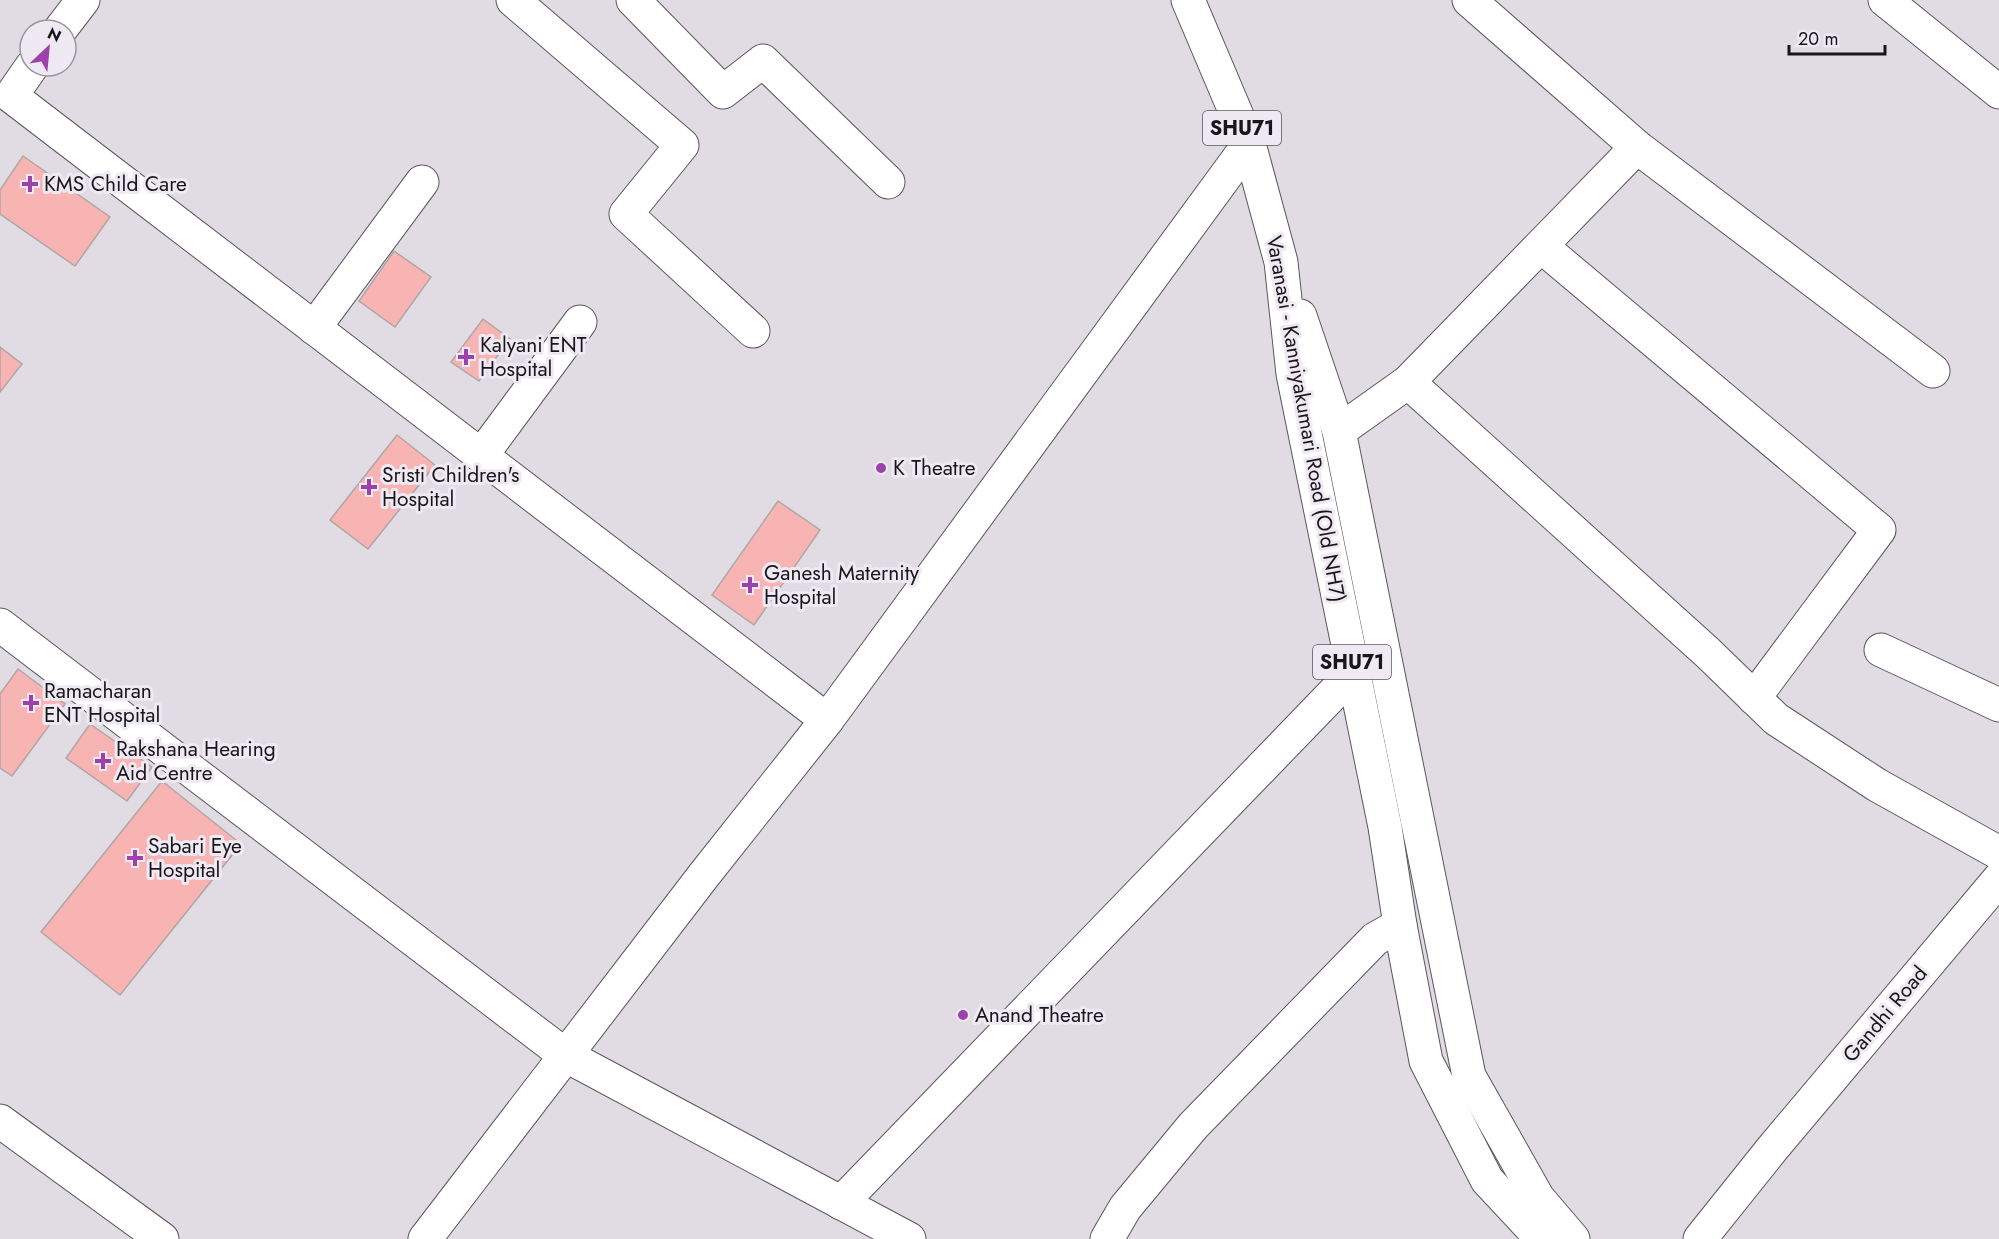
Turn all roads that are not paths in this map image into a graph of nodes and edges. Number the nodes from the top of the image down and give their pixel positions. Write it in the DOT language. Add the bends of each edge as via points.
graph roads {
  1 [pos="83,0"];
  2 [pos="633,0"];
  3 [pos="1188,0"];
  4 [pos="1469,0"];
  5 [pos="1886,0"];
  6 [pos="523,3"];
  7 [pos="69,18"];
  8 [pos="22,78"];
  9 [pos="1999,92"];
  10 [pos="4,98"];
  11 [pos="1249,144"];
  12 [pos="1637,147"];
  13 [pos="423,182"];
  14 [pos="888,182"];
  15 [pos="1541,246"];
  16 [pos="1281,262"];
  17 [pos="580,322"];
  18 [pos="315,328"];
  19 [pos="753,331"];
  20 [pos="1933,371"];
  21 [pos="1408,382"];
  22 [pos="1339,431"];
  23 [pos="481,456"];
  24 [pos="0,625"];
  25 [pos="1881,650"];
  26 [pos="1354,672"];
  27 [pos="1754,698"];
  28 [pos="1999,705"];
  29 [pos="827,720"];
  30 [pos="1999,853"];
  31 [pos="1999,879"];
  32 [pos="1400,925"];
  33 [pos="565,1055"];
  34 [pos="0,1121"];
  35 [pos="1772,1149"];
  36 [pos="841,1203"];
  37 [pos="162,1239"];
  38 [pos="424,1239"];
  39 [pos="909,1239"];
  40 [pos="1107,1239"];
  41 [pos="1542,1239"];
  42 [pos="1573,1239"];
  43 [pos="1700,1239"];
  44 [pos="1715,1239"];
  1 -- 7 [label="street"];
  2 -- 14 [label="street" via="723,92 763,61"];
  3 -- 11 [label="street, Varanasi - Kanniyakumari Road (Old NH7) / SHU71"];
  4 -- 12 [label="street"];
  5 -- 9 [label="street"];
  6 -- 19 [label="street" via="682,145 626,214"];
  8 -- 10 [label="street"];
  10 -- 18 [label="street"];
  11 -- 16 [label="street, Varanasi - Kanniyakumari Road (Old NH7) / SHU71"];
  11 -- 29 [label="street"];
  12 -- 15 [label="street"];
  12 -- 20 [label="street"];
  13 -- 18 [label="street"];
  15 -- 21 [label="street"];
  15 -- 27 [label="street" via="1879,530"];
  16 -- 22 [label="street"];
  16 -- 26 [label="street, Varanasi - Kanniyakumari Road (Old NH7) / SHU71" via="1293,374"];
  17 -- 23 [label="street"];
  18 -- 23 [label="street"];
  21 -- 22 [label="street"];
  21 -- 27 [label="street"];
  22 -- 42 [label="street" via="1469,1076 1538,1198"];
  23 -- 29 [label="street"];
  24 -- 33 [label="street"];
  25 -- 28 [label="street"];
  26 -- 32 [label="street, Varanasi - Kanniyakumari Road (Old NH7) / SHU71"];
  26 -- 36 [label="street"];
  27 -- 30 [label="street" via="1776,719 1877,785"];
  29 -- 33 [label="street"];
  31 -- 35 [label="street, Gandhi Road"];
  32 -- 40 [label="street" via="1375,939 1193,1126 1125,1208"];
  32 -- 41 [label="street, Varanasi - Kanniyakumari Road (Old NH7) / SHU71" via="1426,1061 1488,1180"];
  33 -- 36 [label="street"];
  33 -- 38 [label="street"];
  34 -- 37 [label="street"];
  35 -- 43 [label="street"];
  35 -- 44 [label="street"];
  36 -- 39 [label="street"];
}
